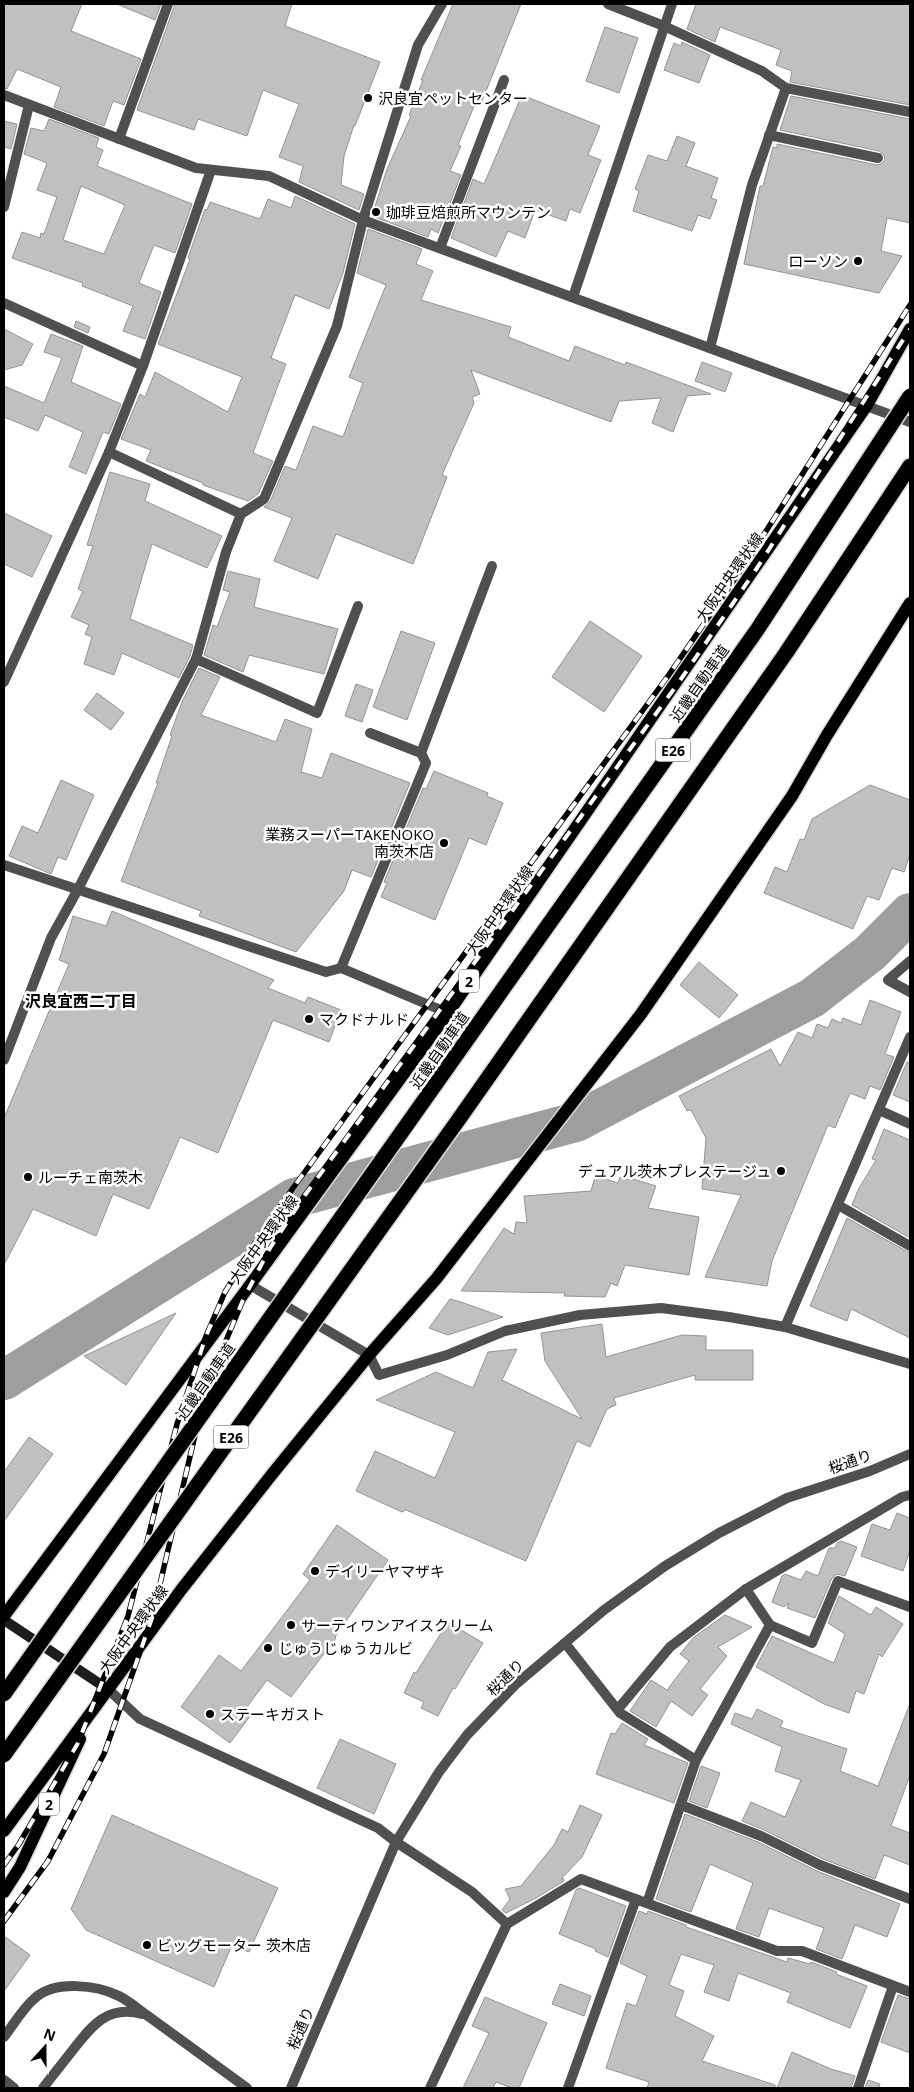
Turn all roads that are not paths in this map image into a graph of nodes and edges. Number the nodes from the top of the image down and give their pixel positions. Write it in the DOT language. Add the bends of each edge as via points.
graph roads {
  1 [pos="168,4"];
  2 [pos="442,4"];
  3 [pos="608,4"];
  4 [pos="672,4"];
  5 [pos="664,26"];
  6 [pos="504,80"];
  7 [pos="786,88"];
  8 [pos="4,95"];
  9 [pos="29,105"];
  10 [pos="910,112"];
  11 [pos="769,135"];
  12 [pos="119,139"];
  13 [pos="878,158"];
  14 [pos="211,170"];
  15 [pos="4,207"];
  16 [pos="363,220"];
  17 [pos="440,248"];
  18 [pos="573,297"];
  19 [pos="4,303"];
  20 [pos="910,329"];
  21 [pos="710,348"];
  22 [pos="142,366"];
  23 [pos="910,396"];
  24 [pos="867,405"];
  25 [pos="910,422"];
  26 [pos="109,452"];
  27 [pos="910,466"];
  28 [pos="241,514"];
  29 [pos="492,566"];
  30 [pos="910,603"];
  31 [pos="358,606"];
  32 [pos="196,659"];
  33 [pos="4,682"];
  34 [pos="370,733"];
  35 [pos="421,753"];
  36 [pos="4,865"];
  37 [pos="78,891"];
  38 [pos="910,961"];
  39 [pos="342,968"];
  40 [pos="910,992"];
  41 [pos="448,1013"];
  42 [pos="910,1037"];
  43 [pos="4,1060"];
  44 [pos="879,1110"];
  45 [pos="910,1124"];
  46 [pos="838,1205"];
  47 [pos="910,1246"];
  48 [pos="250,1285"];
  49 [pos="785,1327"];
  50 [pos="369,1355"];
  51 [pos="910,1364"];
  52 [pos="910,1454"];
  53 [pos="910,1495"];
  54 [pos="746,1589"];
  55 [pos="910,1607"];
  56 [pos="4,1616"];
  57 [pos="4,1620"];
  58 [pos="770,1625"];
  59 [pos="565,1643"];
  60 [pos="109,1690"];
  61 [pos="4,1694"];
  62 [pos="618,1709"];
  63 [pos="92,1714"];
  64 [pos="4,1755"];
  65 [pos="696,1760"];
  66 [pos="681,1806"];
  67 [pos="4,1831"];
  68 [pos="396,1842"];
  69 [pos="4,1892"];
  70 [pos="636,1899"];
  71 [pos="910,1899"];
  72 [pos="647,1903"];
  73 [pos="507,1924"];
  74 [pos="893,1986"];
  75 [pos="910,1992"];
  76 [pos="148,2016"];
  77 [pos="4,2037"];
  78 [pos="4,2080"];
  79 [pos="14,2088"];
  80 [pos="43,2088"];
  81 [pos="247,2088"];
  82 [pos="291,2088"];
  83 [pos="430,2088"];
  84 [pos="568,2088"];
  85 [pos="858,2088"];
  1 -- 12 [label="street"];
  2 -- 16 [label="street" via="418,45"];
  3 -- 5 [label="street"];
  4 -- 5 [label="street"];
  5 -- 7 [label="street" via="762,71"];
  5 -- 18 [label="street"];
  6 -- 17 [label="street"];
  7 -- 10 [label="street"];
  7 -- 11 [label="street"];
  8 -- 9 [label="street"];
  9 -- 12 [label="street"];
  9 -- 15 [label="street"];
  11 -- 13 [label="street"];
  11 -- 21 [label="street" via="752,185"];
  12 -- 14 [label="street" via="196,168"];
  14 -- 16 [label="street" via="269,176"];
  14 -- 22 [label="street"];
  16 -- 17 [label="street"];
  16 -- 28 [label="street" via="337,326 264,499"];
  17 -- 18 [label="street"];
  18 -- 21 [label="street"];
  19 -- 22 [label="street"];
  20 -- 24 [label="main road, 大阪中央環状線 / 2"];
  21 -- 24 [label="street"];
  22 -- 26 [label="street"];
  23 -- 61 [label="highway, 近畿自動車道 / E26, bridge" via="757,630"];
  24 -- 25 [label="street"];
  24 -- 41 [label="main road, 大阪中央環状線 / 2"];
  26 -- 28 [label="street"];
  26 -- 33 [label="street"];
  27 -- 64 [label="highway, E26, bridge" via="786,653 459,1119"];
  28 -- 32 [label="street" via="226,552"];
  29 -- 35 [label="street"];
  30 -- 50 [label="main road, 大阪中央環状線 / 2" via="792,796 642,1014 436,1278"];
  31 -- 32 [label="street" via="317,713"];
  32 -- 37 [label="street"];
  34 -- 35 [label="street"];
  35 -- 39 [label="street" via="426,763"];
  36 -- 37 [label="street"];
  37 -- 39 [label="street" via="326,972"];
  37 -- 43 [label="street" via="51,938"];
  38 -- 40 [label="street" via="888,980"];
  39 -- 41 [label="street"];
  41 -- 48 [label="main road, 大阪中央環状線 / 2"];
  42 -- 44 [label="street"];
  44 -- 45 [label="street"];
  44 -- 46 [label="street"];
  46 -- 47 [label="street"];
  46 -- 49 [label="street"];
  48 -- 50 [label="street"];
  48 -- 56 [label="main road, 大阪中央環状線 / 2"];
  49 -- 50 [label="street" via="661,1308 580,1315 505,1331 446,1355 379,1375"];
  49 -- 51 [label="street"];
  50 -- 60 [label="main road, 大阪中央環状線 / 2" via="273,1472"];
  52 -- 59 [label="street, 桜通り" via="870,1471 787,1498 719,1533 665,1566"];
  53 -- 54 [label="street"];
  54 -- 58 [label="street"];
  54 -- 62 [label="street" via="670,1647"];
  55 -- 58 [label="street" via="838,1580 812,1643"];
  57 -- 60 [label="main road"];
  58 -- 65 [label="street"];
  59 -- 62 [label="street"];
  59 -- 68 [label="street, 桜通り" via="516,1685 467,1735 439,1772"];
  60 -- 63 [label="main road, 大阪中央環状線 / 2"];
  60 -- 68 [label="street" via="140,1719 378,1828"];
  62 -- 65 [label="street"];
  63 -- 67 [label="main road, 大阪中央環状線 / 2"];
  63 -- 69 [label="main road, 2" via="20,1867"];
  65 -- 66 [label="street"];
  66 -- 71 [label="street"];
  66 -- 72 [label="street"];
  68 -- 73 [label="street" via="472,1892"];
  68 -- 82 [label="street, 桜通り"];
  70 -- 72 [label="street"];
  70 -- 73 [label="street" via="581,1879"];
  70 -- 84 [label="street"];
  72 -- 74 [label="street" via="777,1952 802,1951"];
  73 -- 83 [label="street"];
  74 -- 75 [label="street"];
  74 -- 85 [label="street"];
  76 -- 77 [label="street" via="119,1996 99,1988 57,1987 36,1997"];
  76 -- 80 [label="street" via="118,2012 104,2017 92,2026"];
  76 -- 81 [label="street"];
  78 -- 79 [label="street"];
}
